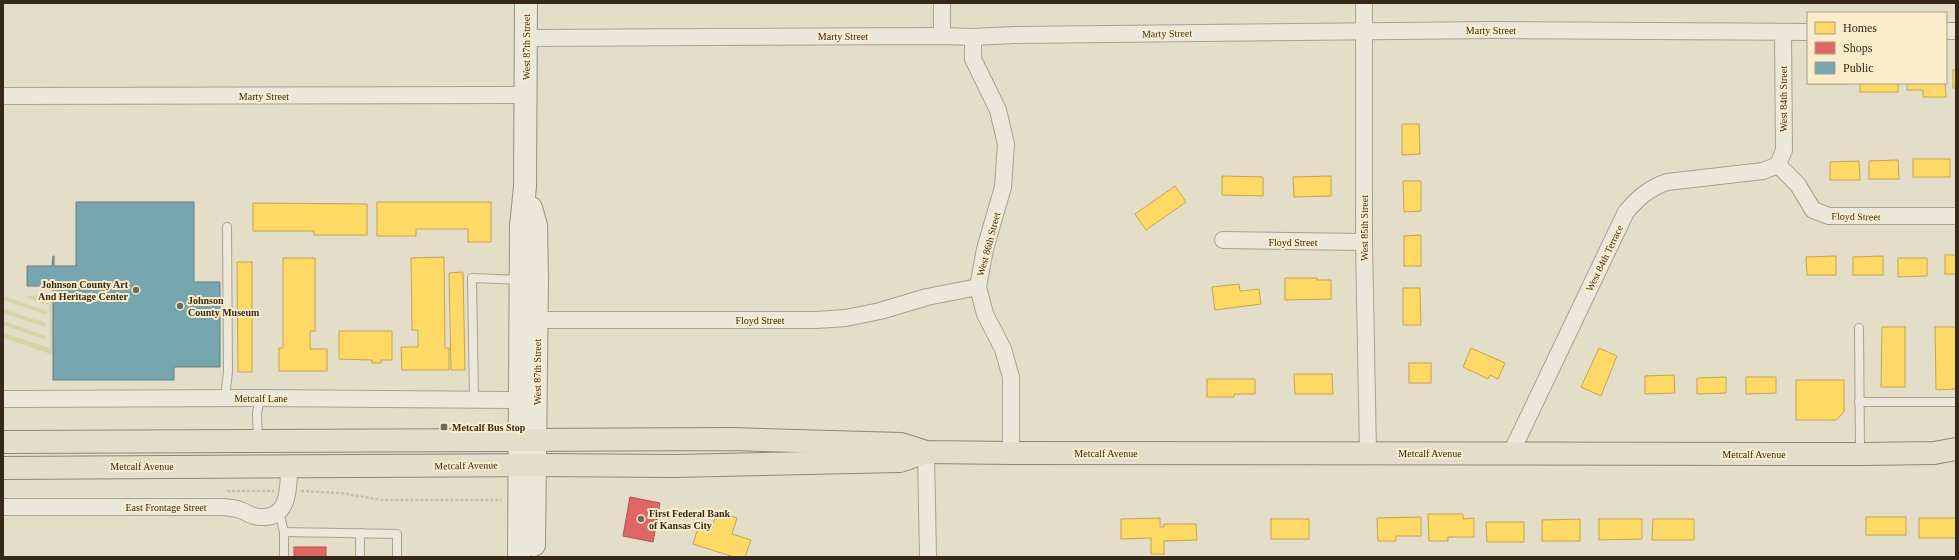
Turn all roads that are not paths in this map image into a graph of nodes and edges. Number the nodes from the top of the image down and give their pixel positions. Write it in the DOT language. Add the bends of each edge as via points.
graph roads {
  1 [pos="526,3"];
  2 [pos="942,3"];
  3 [pos="1364,3"];
  4 [pos="1364,31"];
  5 [pos="1783,32"];
  6 [pos="1807,32"];
  7 [pos="942,36"];
  8 [pos="973,37"];
  9 [pos="526,38"];
  10 [pos="526,95"];
  11 [pos="3,96"];
  12 [pos="1778,165"];
  13 [pos="525,188"];
  14 [pos="1956,216"];
  15 [pos="227,228"];
  16 [pos="1223,240"];
  17 [pos="1364,242"];
  18 [pos="520,280"];
  19 [pos="978,287"];
  20 [pos="537,320"];
  21 [pos="1859,328"];
  22 [pos="225,398"];
  23 [pos="260,398"];
  24 [pos="3,399"];
  25 [pos="474,400"];
  26 [pos="519,400"];
  27 [pos="1860,402"];
  28 [pos="1956,402"];
  29 [pos="528,440"];
  30 [pos="3,442"];
  31 [pos="258,442"];
  32 [pos="1956,449"];
  33 [pos="926,452"];
  34 [pos="1011,453"];
  35 [pos="1368,453"];
  36 [pos="1511,453"];
  37 [pos="1934,453"];
  38 [pos="1860,454"];
  39 [pos="1956,458"];
  40 [pos="527,465"];
  41 [pos="289,467"];
  42 [pos="3,468"];
  43 [pos="3,506"];
  44 [pos="279,512"];
  45 [pos="284,532"];
  46 [pos="360,533"];
  47 [pos="284,557"];
  48 [pos="360,557"];
  49 [pos="397,557"];
  50 [pos="518,557"];
  51 [pos="534,557"];
  52 [pos="928,557"];
  1 -- 9 [label="street, West 87th Street"];
  2 -- 7 [label="street"];
  3 -- 4 [label="street, West 85th Street"];
  4 -- 5 [label="street, Marty Street"];
  4 -- 8 [label="street, Marty Street"];
  4 -- 17 [label="street, West 85th Street"];
  5 -- 6 [label="street, Marty Street"];
  5 -- 12 [label="street, West 84th Street" via="1784,150"];
  7 -- 8 [label="street, Marty Street"];
  7 -- 9 [label="street, Marty Street"];
  8 -- 19 [label="street, West 86th Street" via="973,59 998,110 1006,152 1003,187 985,249"];
  9 -- 10 [label="street, West 87th Street"];
  10 -- 11 [label="street, Marty Street"];
  10 -- 13 [label="street, West 87th Street"];
  12 -- 14 [label="street, Floyd Street" via="1798,185 1813,210 1830,216"];
  12 -- 36 [label="street, West 84th Terrace" via="1764,171 1667,182 1654,186 1639,197 1626,212"];
  13 -- 18 [label="street, West 87th Street"];
  13 -- 20 [label="street, West 87th Street" via="536,225"];
  15 -- 22 [label="lane" via="228,371"];
  16 -- 17 [label="street, Floyd Street"];
  17 -- 35 [label="street, West 85th Street"];
  18 -- 25 [label="lane" via="472,278"];
  18 -- 26 [label="street, West 87th Street"];
  19 -- 20 [label="street, Floyd Street" via="846,318"];
  19 -- 34 [label="street, West 86th Street" via="985,314 1003,348 1011,377"];
  20 -- 29 [label="street, West 87th Street"];
  21 -- 27 [label="lane"];
  22 -- 23 [label="street, Metcalf Lane"];
  22 -- 24 [label="street, Metcalf Lane"];
  23 -- 25 [label="street, Metcalf Lane"];
  23 -- 31 [label="lane"];
  25 -- 26 [label="street, Metcalf Lane"];
  26 -- 29 [label="street, West 87th Street"];
  27 -- 28 [label="lane"];
  27 -- 38 [label="lane"];
  29 -- 31 [label="main road, Metcalf Avenue"];
  29 -- 33 [label="main road, Metcalf Avenue" via="732,439 901,444"];
  29 -- 40 [label="street, West 87th Street"];
  30 -- 31 [label="main road, Metcalf Avenue"];
  32 -- 37 [label="main road, Metcalf Avenue"];
  33 -- 34 [label="main road, Metcalf Avenue"];
  33 -- 40 [label="main road, Metcalf Avenue" via="900,462 675,466"];
  33 -- 52 [label="street"];
  34 -- 35 [label="main road, Metcalf Avenue"];
  35 -- 36 [label="main road, Metcalf Avenue"];
  36 -- 38 [label="main road, Metcalf Avenue"];
  37 -- 38 [label="main road, Metcalf Avenue"];
  37 -- 39 [label="main road, Metcalf Avenue"];
  40 -- 41 [label="main road, Metcalf Avenue"];
  40 -- 50 [label="street, West 87th Street" via="518,499"];
  40 -- 51 [label="street, West 87th Street"];
  41 -- 42 [label="main road, Metcalf Avenue"];
  41 -- 44 [label="street" via="289,491"];
  43 -- 44 [label="street, East Frontage Street" via="224,507 253,516 270,518"];
  44 -- 45 [label="lane"];
  45 -- 46 [label="lane"];
  45 -- 47 [label="lane"];
  46 -- 48 [label="lane"];
  46 -- 49 [label="lane" via="397,534"];
}
